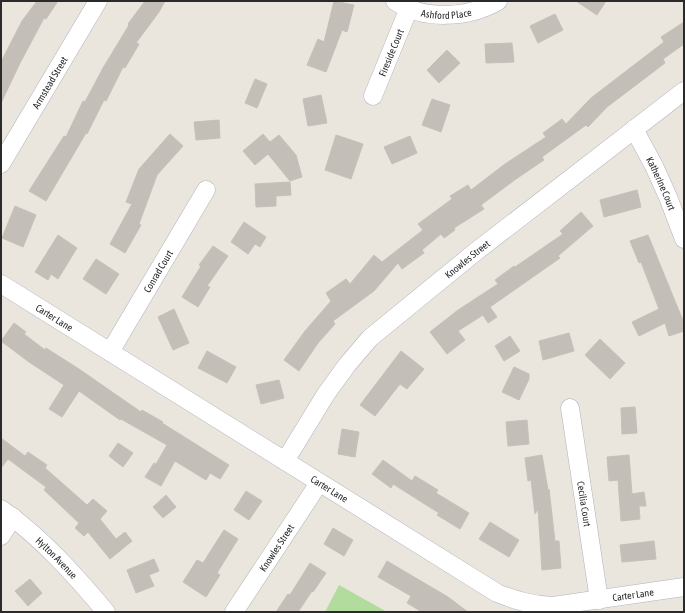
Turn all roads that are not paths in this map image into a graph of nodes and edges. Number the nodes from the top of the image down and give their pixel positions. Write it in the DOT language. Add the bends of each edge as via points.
graph roads {
  1 [pos="98,1"];
  2 [pos="498,1"];
  3 [pos="402,5"];
  4 [pos="684,91"];
  5 [pos="373,96"];
  6 [pos="634,129"];
  7 [pos="1,164"];
  8 [pos="206,190"];
  9 [pos="684,239"];
  10 [pos="1,284"];
  11 [pos="110,352"];
  12 [pos="570,408"];
  13 [pos="285,461"];
  14 [pos="319,482"];
  15 [pos="7,513"];
  16 [pos="1,536"];
  17 [pos="684,587"];
  18 [pos="599,600"];
  19 [pos="106,612"];
  20 [pos="234,612"];
  1 -- 7 [label="street, Armstead Street"];
  2 -- 3 [label="street, Ashford Place" via="475,11 456,14 426,13"];
  3 -- 5 [label="street, Fireside Court"];
  4 -- 6 [label="street, Knowles Street"];
  6 -- 9 [label="street, Katherine Court" via="654,166"];
  6 -- 13 [label="street, Knowles Street" via="474,253 370,338 326,394"];
  8 -- 11 [label="street, Conrad Court"];
  10 -- 11 [label="street, Carter Lane"];
  11 -- 13 [label="street, Carter Lane"];
  12 -- 18 [label="street, Cecilia Court"];
  13 -- 14 [label="street, Carter Lane"];
  14 -- 18 [label="street, Carter Lane" via="497,593 534,605 553,606"];
  14 -- 20 [label="street, Knowles Street"];
  15 -- 16 [label="street"];
  15 -- 19 [label="street, Hylton Avenue" via="70,569"];
  17 -- 18 [label="street, Carter Lane"];
}
